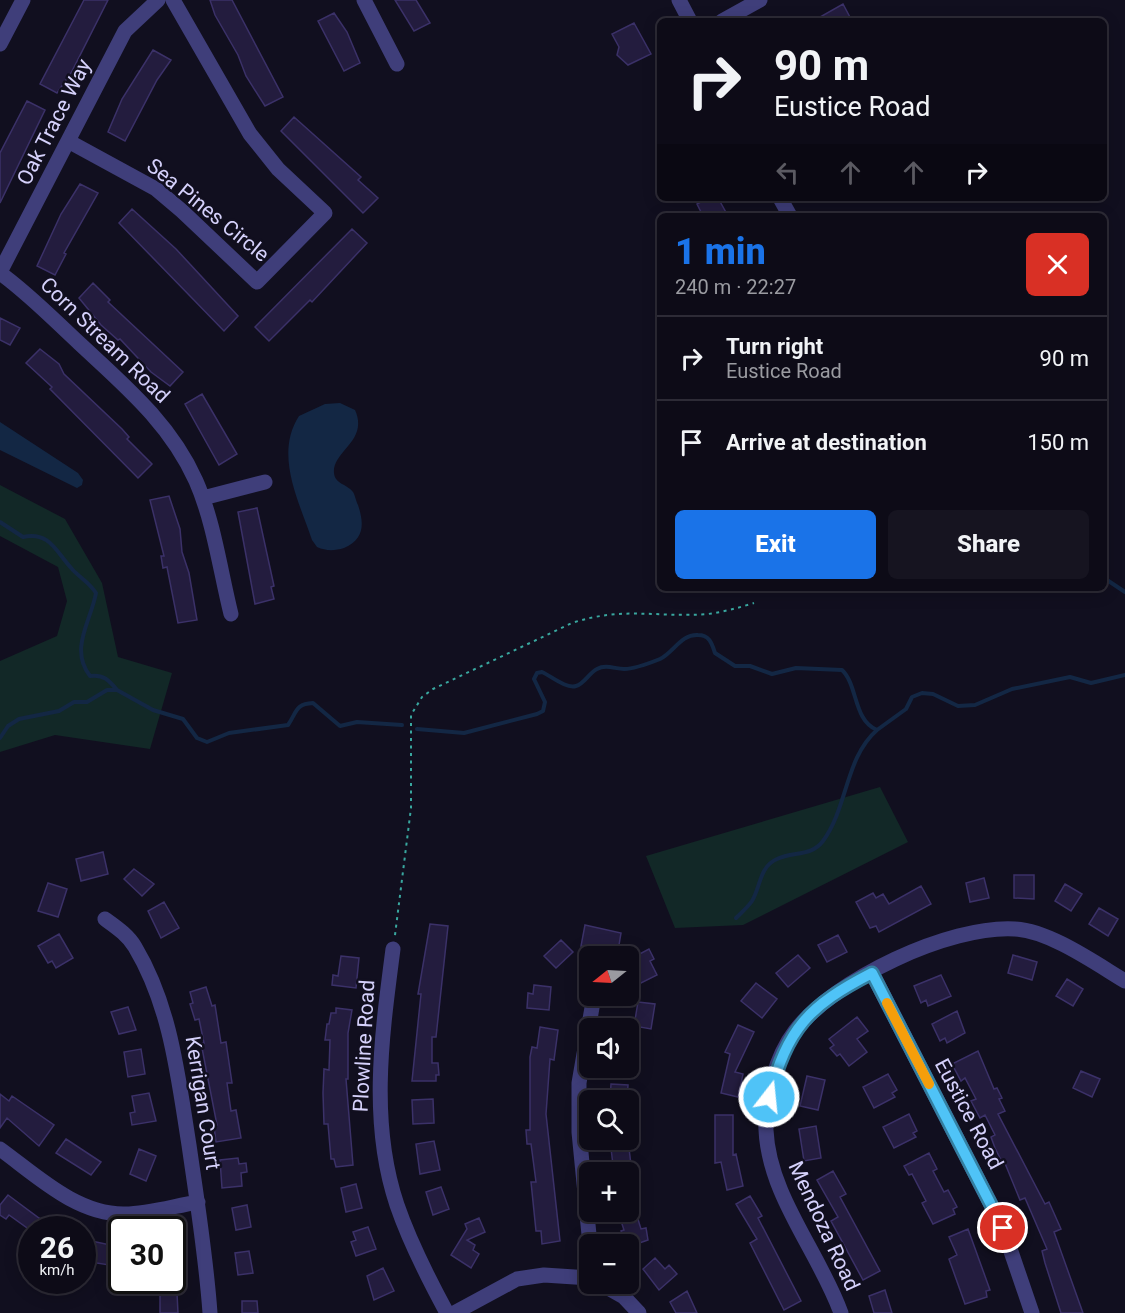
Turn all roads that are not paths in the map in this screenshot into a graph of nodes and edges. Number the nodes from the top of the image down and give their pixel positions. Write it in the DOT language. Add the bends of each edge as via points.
graph roads {
  1 [pos="23,0"];
  2 [pos="158,0"];
  3 [pos="173,0"];
  4 [pos="364,0"];
  5 [pos="679,0"];
  6 [pos="760,0"];
  7 [pos="688,18"];
  8 [pos="727,18"];
  9 [pos="2,34"];
  10 [pos="397,64"];
  11 [pos="68,141"];
  12 [pos="0,273"];
  13 [pos="265,482"];
  14 [pos="203,498"];
  15 [pos="231,614"];
  16 [pos="105,919"];
  17 [pos="393,950"];
  18 [pos="872,973"];
  19 [pos="1125,981"];
  20 [pos="592,1006"];
  21 [pos="0,1149"];
  22 [pos="198,1202"];
  23 [pos="592,1234"];
  24 [pos="579,1277"];
  25 [pos="619,1294"];
  26 [pos="210,1313"];
  27 [pos="447,1313"];
  28 [pos="454,1313"];
  29 [pos="639,1313"];
  30 [pos="841,1313"];
  31 [pos="1032,1313"];
  1 -- 9 [label="street"];
  2 -- 11 [label="street, Oak Trace Way" via="125,31"];
  3 -- 11 [label="street, Sea Pines Circle" via="249,134 278,169 325,213 257,282 156,189"];
  4 -- 10 [label="street"];
  5 -- 7 [label="street"];
  6 -- 8 [label="street"];
  11 -- 12 [label="street, Oak Trace Way"];
  12 -- 14 [label="street, Corn Stream Road" via="34,298 150,409 183,457"];
  13 -- 14 [label="street"];
  14 -- 15 [label="street, Corn Stream Road"];
  16 -- 22 [label="street, Kerrigan Court" via="135,945 164,1014 178,1073"];
  17 -- 27 [label="street, Plowline Road" via="381,1050 381,1131 396,1203 414,1251"];
  18 -- 19 [label="street, Mendoza Road" via="933,944 982,932 1016,929 1059,944"];
  18 -- 30 [label="street, Mendoza Road" via="834,993 793,1033 780,1059 765,1128 777,1181"];
  18 -- 31 [label="street, Eustice Road" via="1003,1228"];
  20 -- 23 [label="street" via="579,1083 579,1132"];
  21 -- 22 [label="street" via="61,1192 103,1212 125,1214"];
  22 -- 26 [label="street, Kerrigan Court"];
  24 -- 28 [label="street" via="544,1275 517,1280"];
  25 -- 29 [label="street"];
}
